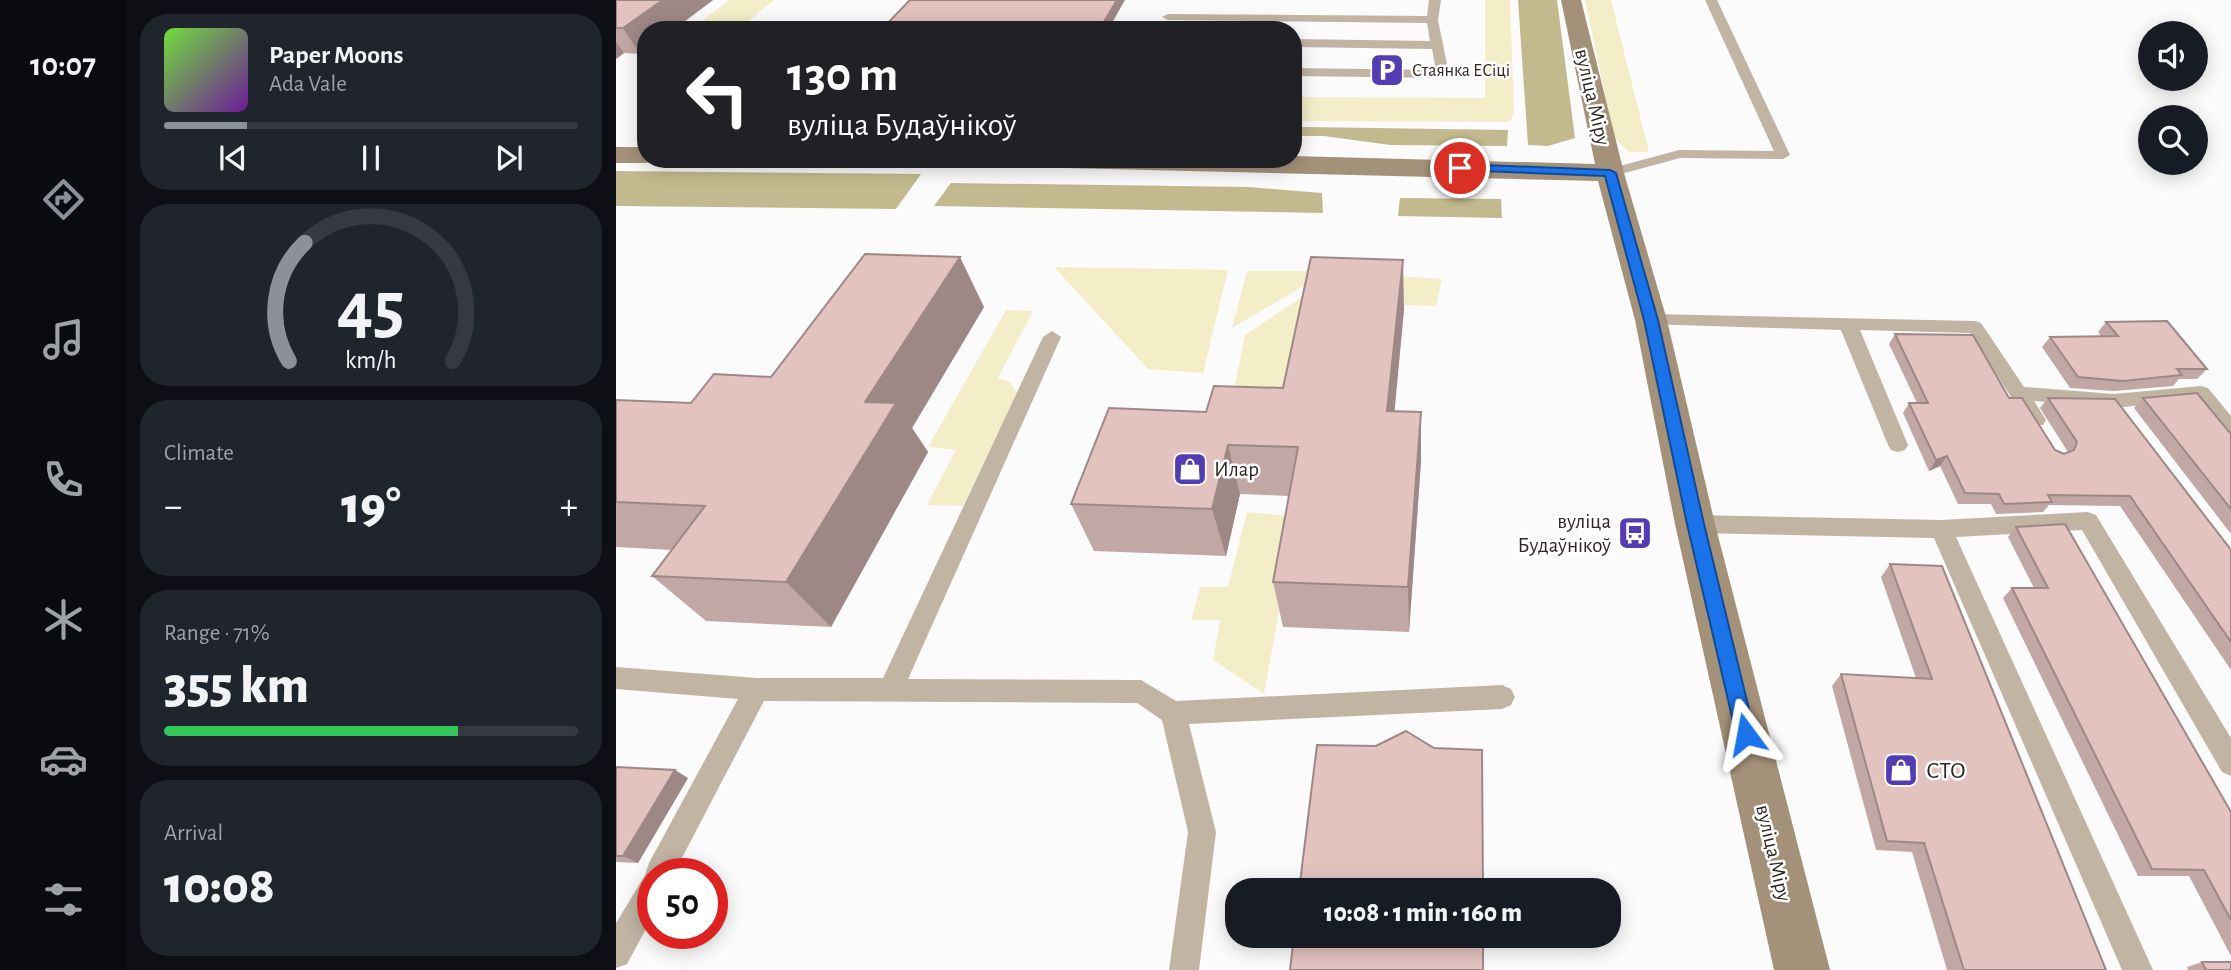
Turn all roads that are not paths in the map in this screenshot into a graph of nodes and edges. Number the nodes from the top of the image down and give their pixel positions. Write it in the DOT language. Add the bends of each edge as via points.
graph roads {
  1 [pos="1178,0"];
  2 [pos="1435,0"];
  3 [pos="1571,0"];
  4 [pos="1711,0"];
  5 [pos="1168,18"];
  6 [pos="1432,20"];
  7 [pos="1166,21"];
  8 [pos="1302,43"];
  9 [pos="1437,45"];
  10 [pos="1302,72"];
  11 [pos="616,155"];
  12 [pos="637,155"];
  13 [pos="1302,163"];
  14 [pos="1610,173"];
  15 [pos="1651,320"];
  16 [pos="1848,324"];
  17 [pos="1052,337"];
  18 [pos="2018,393"];
  19 [pos="2114,401"];
  20 [pos="2131,423"];
  21 [pos="2231,429"];
  22 [pos="2043,433"];
  23 [pos="1898,445"];
  24 [pos="1695,524"];
  25 [pos="1941,529"];
  26 [pos="616,678"];
  27 [pos="891,688"];
  28 [pos="757,689"];
  29 [pos="1502,697"];
  30 [pos="1173,713"];
  31 [pos="2231,763"];
  32 [pos="667,858"];
  33 [pos="637,915"];
  34 [pos="616,953"];
  35 [pos="1184,970"];
  36 [pos="1802,970"];
  37 [pos="2138,970"];
  1 -- 5 [label="lane"];
  2 -- 6 [label="lane"];
  3 -- 14 [label="main road, вуліца Міру"];
  4 -- 14 [label="lane" via="1783,155 1679,154"];
  5 -- 6 [label="lane"];
  5 -- 7 [label="lane"];
  6 -- 9 [label="lane"];
  8 -- 9 [label="lane"];
  9 -- 10 [label="lane" via="1443,74"];
  11 -- 12 [label="main road"];
  13 -- 14 [label="main road"];
  14 -- 15 [label="main road, вуліца Міру"];
  15 -- 16 [label="lane"];
  15 -- 24 [label="main road, вуліца Міру"];
  16 -- 18 [label="lane" via="1975,327"];
  16 -- 23 [label="lane"];
  17 -- 27 [label="lane"];
  18 -- 19 [label="lane"];
  18 -- 22 [label="lane"];
  19 -- 20 [label="lane"];
  19 -- 21 [label="lane" via="2201,393"];
  24 -- 25 [label="lane"];
  24 -- 36 [label="main road, вуліца Міру"];
  25 -- 31 [label="lane" via="2088,521"];
  25 -- 37 [label="lane"];
  26 -- 28 [label="lane"];
  27 -- 28 [label="lane"];
  27 -- 30 [label="lane" via="1141,692"];
  28 -- 32 [label="lane"];
  29 -- 30 [label="lane"];
  30 -- 35 [label="lane" via="1202,832"];
  33 -- 34 [label="lane"];
}
